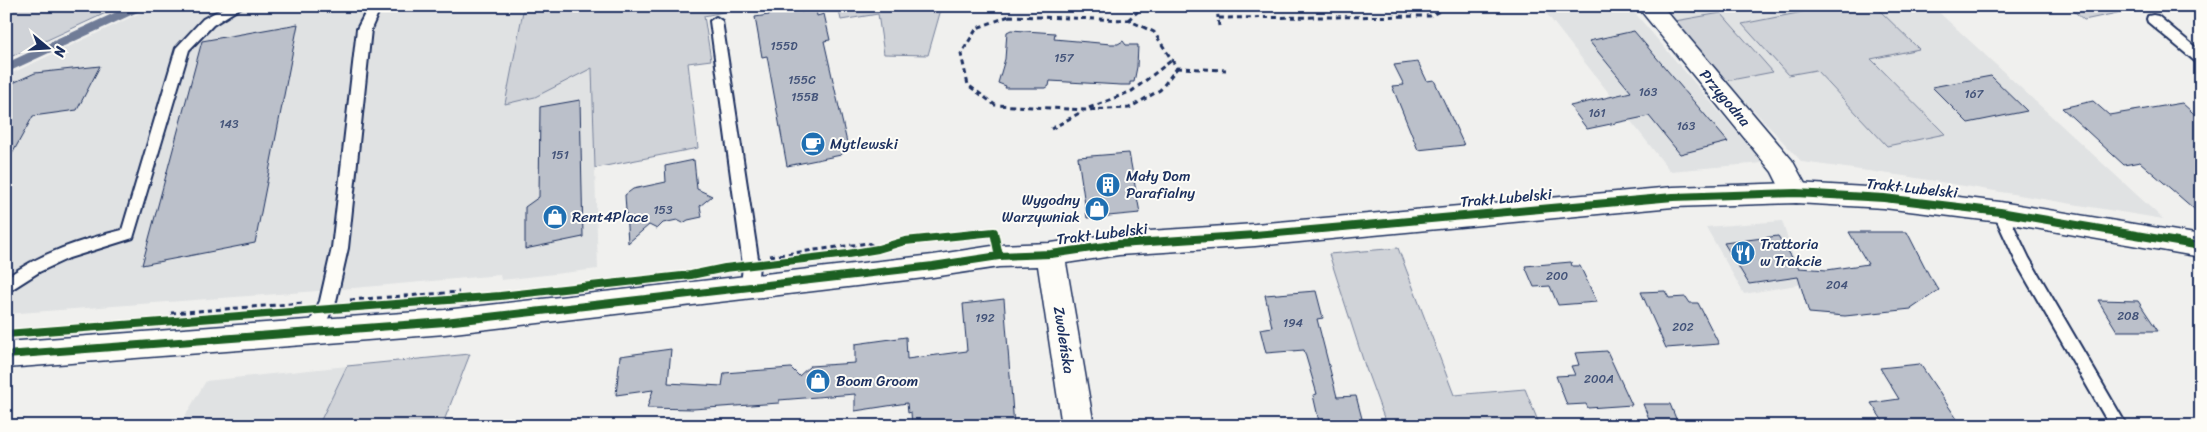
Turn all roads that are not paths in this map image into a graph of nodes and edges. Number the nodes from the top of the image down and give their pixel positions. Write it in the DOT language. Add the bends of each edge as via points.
graph roads {
  1 [pos="238,6"];
  2 [pos="377,6"];
  3 [pos="1649,6"];
  4 [pos="2153,19"];
  5 [pos="716,21"];
  6 [pos="2201,59"];
  7 [pos="1796,193"];
  8 [pos="2000,212"];
  9 [pos="2201,246"];
  10 [pos="1051,254"];
  11 [pos="750,270"];
  12 [pos="6,287"];
  13 [pos="322,315"];
  14 [pos="6,356"];
  15 [pos="1078,426"];
  16 [pos="2120,426"];
  1 -- 12 [label="lane" via="208,22 183,48 128,234 80,247 20,276"];
  2 -- 13 [label="lane" via="364,30 340,248"];
  3 -- 7 [label="street, Przygodna" via="1783,167"];
  4 -- 6 [label="lane"];
  5 -- 11 [label="lane"];
  7 -- 8 [label="street, Trakt Lubelski" via="1884,198"];
  7 -- 10 [label="street, Trakt Lubelski" via="1673,197 1256,235 1119,244"];
  8 -- 9 [label="street, Trakt Lubelski"];
  8 -- 16 [label="lane" via="2022,260"];
  10 -- 11 [label="street, Trakt Lubelski"];
  10 -- 15 [label="street, Zwoleńska"];
  11 -- 13 [label="street, Trakt Lubelski" via="445,322"];
  13 -- 14 [label="street, Trakt Lubelski"];
}
